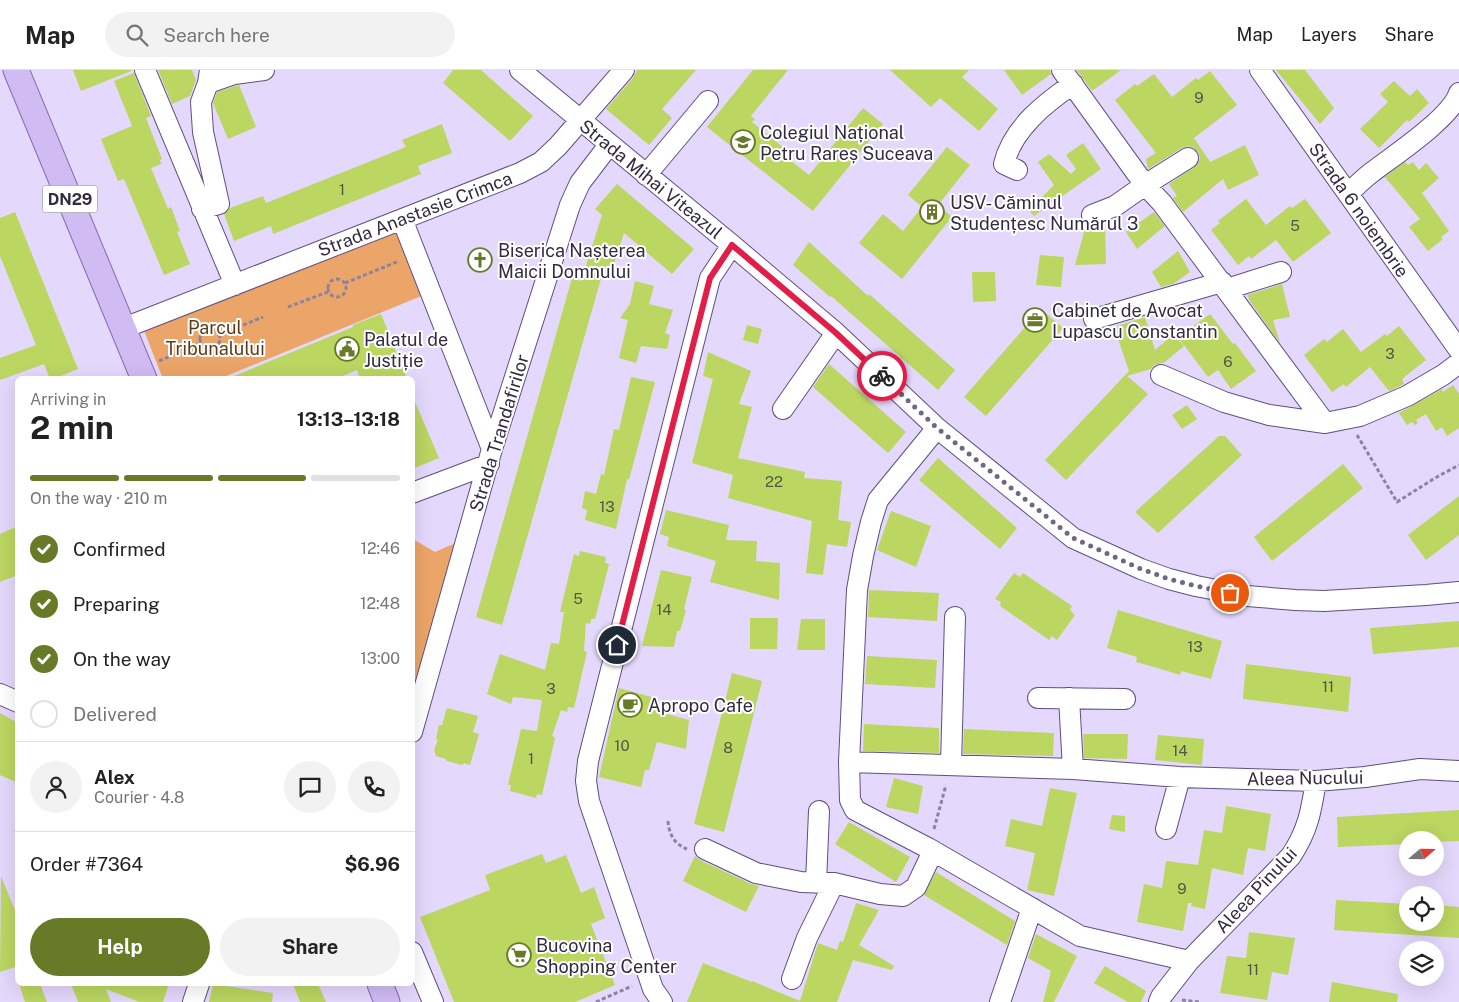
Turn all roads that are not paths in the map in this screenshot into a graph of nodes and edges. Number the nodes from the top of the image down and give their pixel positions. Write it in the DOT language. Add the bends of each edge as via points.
graph roads {
  1 [pos="16,70"];
  2 [pos="145,70"];
  3 [pos="264,70"];
  4 [pos="520,70"];
  5 [pos="624,70"];
  6 [pos="1260,70"];
  7 [pos="209,77"];
  8 [pos="1068,77"];
  9 [pos="1459,93"];
  10 [pos="708,101"];
  11 [pos="580,121"];
  12 [pos="608,144"];
  13 [pos="1188,158"];
  14 [pos="1017,170"];
  15 [pos="646,176"];
  16 [pos="1145,185"];
  17 [pos="1348,194"];
  18 [pos="202,209"];
  19 [pos="1092,215"];
  20 [pos="402,219"];
  21 [pos="732,245"];
  22 [pos="1281,272"];
  23 [pos="235,285"];
  24 [pos="1224,286"];
  25 [pos="1094,319"];
  26 [pos="124,328"];
  27 [pos="836,333"];
  28 [pos="1459,350"];
  29 [pos="1459,363"];
  30 [pos="142,374"];
  31 [pos="1161,374"];
  32 [pos="784,408"];
  33 [pos="1325,423"];
  34 [pos="937,428"];
  35 [pos="490,456"];
  36 [pos="415,492"];
  37 [pos="1459,592"];
  38 [pos="955,617"];
  39 [pos="0,694"];
  40 [pos="1038,698"];
  41 [pos="1069,698"];
  42 [pos="1125,698"];
  43 [pos="15,701"];
  44 [pos="415,721"];
  45 [pos="850,762"];
  46 [pos="952,765"];
  47 [pos="1073,769"];
  48 [pos="1459,771"];
  49 [pos="1180,777"];
  50 [pos="1316,781"];
  51 [pos="819,811"];
  52 [pos="1166,829"];
  53 [pos="930,849"];
  54 [pos="705,850"];
  55 [pos="825,883"];
  56 [pos="1032,908"];
  57 [pos="415,959"];
  58 [pos="1189,962"];
  59 [pos="792,979"];
  60 [pos="198,986"];
  61 [pos="381,986"];
  62 [pos="193,1002"];
  63 [pos="387,1002"];
  64 [pos="433,1002"];
  65 [pos="662,1002"];
  66 [pos="1000,1002"];
  67 [pos="1159,1002"];
  1 -- 26 [label="main road, DN29"];
  2 -- 18 [label="street"];
  3 -- 7 [label="street"];
  4 -- 11 [label="street, Strada Mihai Viteazul"];
  5 -- 11 [label="street, Strada Anastasie Crimca"];
  6 -- 17 [label="street, Strada 6 noiembrie"];
  7 -- 18 [label="street" via="201,102 203,132 219,204"];
  8 -- 14 [label="street" via="1020,130 1010,147 1004,164"];
  8 -- 16 [label="street"];
  9 -- 17 [label="street" via="1446,113"];
  10 -- 15 [label="street"];
  11 -- 12 [label="street, Strada Mihai Viteazul"];
  11 -- 20 [label="street, Strada Anastasie Crimca" via="541,162"];
  12 -- 15 [label="street, Strada Mihai Viteazul"];
  12 -- 35 [label="street, Strada Trandafirilor" via="580,183 570,205"];
  13 -- 16 [label="street"];
  15 -- 21 [label="street, Strada Mihai Viteazul"];
  16 -- 19 [label="street" via="1115,206"];
  16 -- 24 [label="street"];
  17 -- 28 [label="street, Strada 6 noiembrie"];
  18 -- 23 [label="street"];
  20 -- 23 [label="street, Strada Anastasie Crimca"];
  20 -- 35 [label="street"];
  21 -- 27 [label="street, Strada Mihai Viteazul"];
  21 -- 65 [label="street" via="710,278 588,761 586,781 589,801 649,978"];
  22 -- 24 [label="street"];
  23 -- 26 [label="street, Strada Anastasie Crimca"];
  24 -- 25 [label="street"];
  24 -- 33 [label="street"];
  26 -- 30 [label="main road, DN29"];
  27 -- 32 [label="street"];
  27 -- 34 [label="street, Strada Mihai Viteazul"];
  29 -- 33 [label="street" via="1407,396 1360,416"];
  31 -- 33 [label="street" via="1224,402 1269,414"];
  34 -- 37 [label="street, Strada Mihai Viteazul" via="1073,538 1169,579 1246,596 1295,600"];
  34 -- 45 [label="street" via="878,500 870,522 857,590"];
  35 -- 36 [label="street"];
  35 -- 44 [label="street, Strada Trandafirilor"];
  38 -- 46 [label="street"];
  39 -- 43 [label="street"];
  40 -- 41 [label="street"];
  41 -- 42 [label="street"];
  41 -- 47 [label="street"];
  45 -- 46 [label="street, Aleea Nucului"];
  45 -- 53 [label="street" via="850,800 855,810"];
  46 -- 47 [label="street, Aleea Nucului"];
  47 -- 49 [label="street, Aleea Nucului"];
  48 -- 50 [label="street, Aleea Nucului" via="1420,769"];
  49 -- 50 [label="street, Aleea Nucului"];
  49 -- 52 [label="street"];
  50 -- 58 [label="street, Aleea Pinului" via="1310,818 1303,838 1291,856"];
  51 -- 55 [label="street"];
  53 -- 55 [label="street" via="916,887 903,896"];
  53 -- 56 [label="street"];
  54 -- 55 [label="street" via="756,873 800,882"];
  55 -- 59 [label="street"];
  56 -- 58 [label="street" via="1080,936"];
  56 -- 66 [label="street"];
  57 -- 64 [label="street"];
  58 -- 67 [label="street, Aleea Pinului"];
  60 -- 62 [label="street"];
  61 -- 63 [label="main road"];
}
